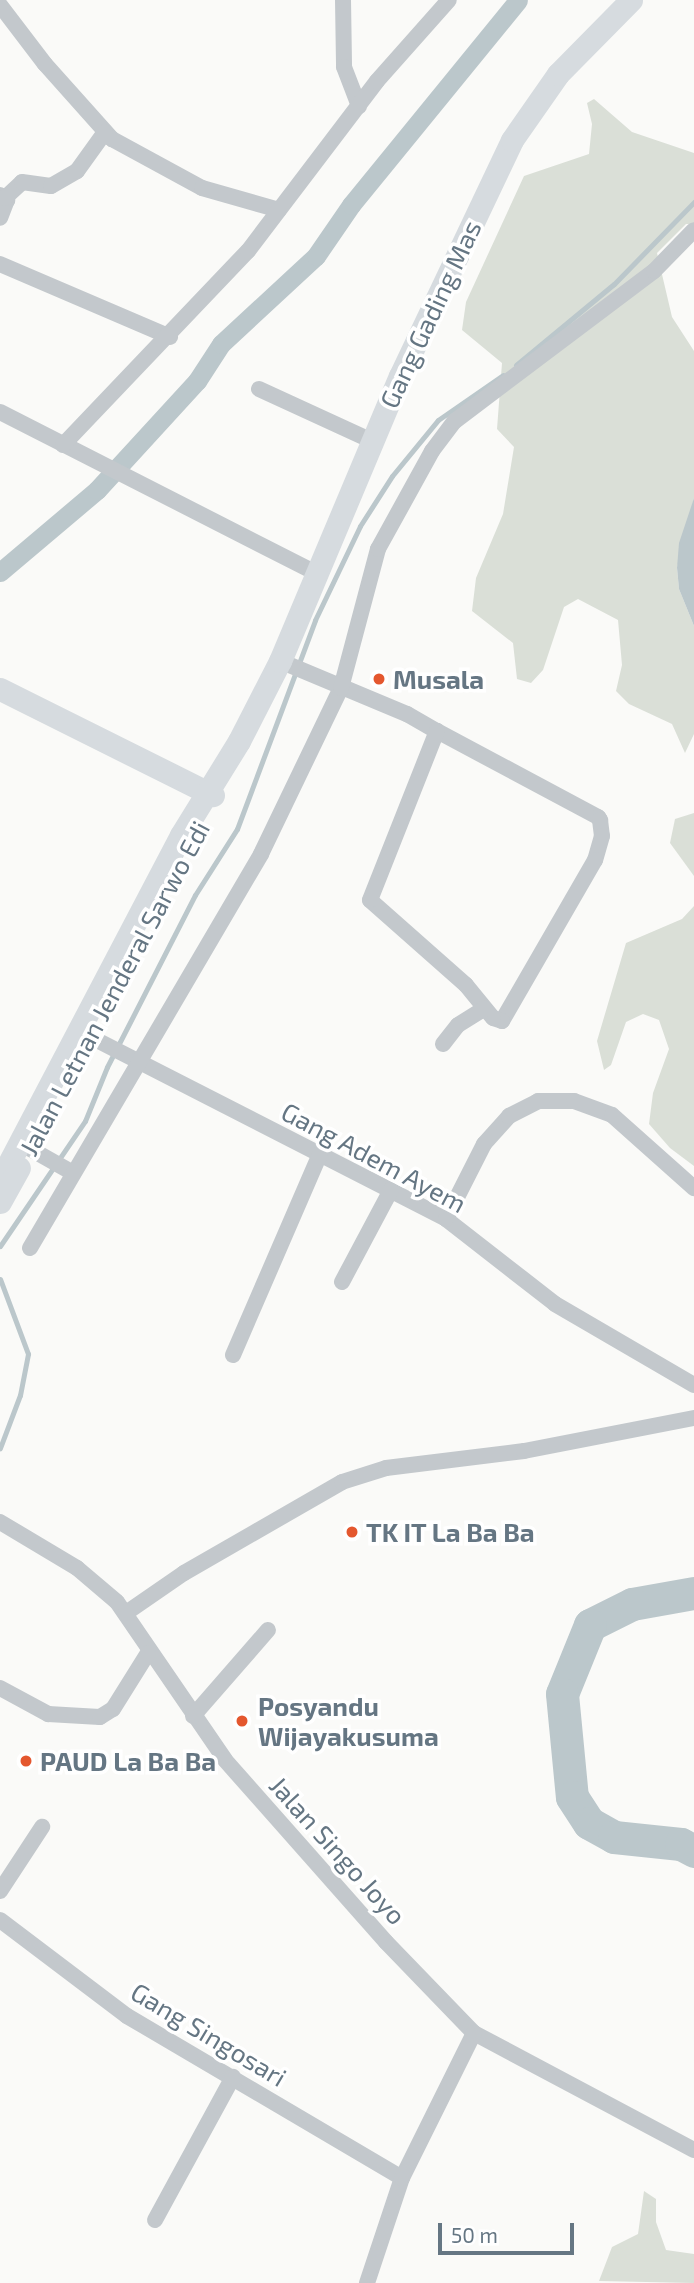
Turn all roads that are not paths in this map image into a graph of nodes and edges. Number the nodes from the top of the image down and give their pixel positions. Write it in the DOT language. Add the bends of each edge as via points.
graph roads {
  1 [pos="343,0"];
  2 [pos="449,0"];
  3 [pos="631,0"];
  4 [pos="0,5"];
  5 [pos="359,106"];
  6 [pos="105,132"];
  7 [pos="3,196"];
  8 [pos="279,210"];
  9 [pos="0,218"];
  10 [pos="694,230"];
  11 [pos="0,264"];
  12 [pos="170,337"];
  13 [pos="259,389"];
  14 [pos="0,412"];
  15 [pos="372,441"];
  16 [pos="63,445"];
  17 [pos="316,573"];
  18 [pos="288,665"];
  19 [pos="337,686"];
  20 [pos="0,689"];
  21 [pos="0,703"];
  22 [pos="437,731"];
  23 [pos="208,796"];
  24 [pos="484,1009"];
  25 [pos="90,1036"];
  26 [pos="443,1044"];
  27 [pos="137,1061"];
  28 [pos="31,1150"];
  29 [pos="320,1154"];
  30 [pos="71,1172"];
  31 [pos="0,1180"];
  32 [pos="694,1188"];
  33 [pos="391,1190"];
  34 [pos="0,1202"];
  35 [pos="446,1219"];
  36 [pos="30,1248"];
  37 [pos="342,1282"];
  38 [pos="233,1355"];
  39 [pos="694,1385"];
  40 [pos="694,1418"];
  41 [pos="0,1522"];
  42 [pos="126,1613"];
  43 [pos="268,1630"];
  44 [pos="148,1653"];
  45 [pos="0,1689"];
  46 [pos="193,1716"];
  47 [pos="42,1827"];
  48 [pos="0,1891"];
  49 [pos="0,1920"];
  50 [pos="474,2033"];
  51 [pos="233,2077"];
  52 [pos="694,2150"];
  53 [pos="402,2178"];
  54 [pos="155,2220"];
  55 [pos="367,2283"];
  1 -- 5 [label="street" via="344,66"];
  2 -- 5 [label="street"];
  3 -- 15 [label="main road, Gang Gading Mas" via="558,74 512,141"];
  4 -- 6 [label="street"];
  5 -- 8 [label="street"];
  6 -- 7 [label="street" via="77,171 51,186 22,181"];
  6 -- 8 [label="street" via="137,156 202,188"];
  7 -- 9 [label="street"];
  8 -- 12 [label="street"];
  10 -- 19 [label="street" via="654,271 455,421 378,549"];
  11 -- 12 [label="street"];
  12 -- 16 [label="street"];
  13 -- 15 [label="street"];
  14 -- 16 [label="street"];
  15 -- 17 [label="main road, Gang Gading Mas"];
  16 -- 17 [label="street"];
  17 -- 18 [label="main road, Gang Gading Mas"];
  18 -- 19 [label="street"];
  18 -- 23 [label="main road, Gang Gading Mas"];
  19 -- 22 [label="street"];
  19 -- 27 [label="street" via="261,854"];
  20 -- 23 [label="main road, Jalan Letnan Jenderal Sarwo Edi"];
  21 -- 23 [label="main road, Jalan Letnan Jenderal Sarwo Edi"];
  22 -- 24 [label="street" via="369,898 466,985"];
  22 -- 24 [label="street" via="598,817 603,829 595,860 510,1014 499,1021"];
  23 -- 25 [label="main road, Jalan Letnan Jenderal Sarwo Edi"];
  24 -- 26 [label="street" via="458,1025"];
  25 -- 27 [label="street, Gang Adem Ayem"];
  25 -- 28 [label="main road, Jalan Letnan Jenderal Sarwo Edi"];
  27 -- 29 [label="street, Gang Adem Ayem"];
  27 -- 30 [label="street"];
  28 -- 30 [label="street"];
  28 -- 31 [label="main road, Jalan Letnan Jenderal Sarwo Edi"];
  28 -- 34 [label="main road, Jalan Letnan Jenderal Sarwo Edi"];
  29 -- 33 [label="street, Gang Adem Ayem"];
  29 -- 38 [label="street"];
  30 -- 36 [label="street"];
  32 -- 35 [label="street" via="612,1115 574,1101 538,1101 509,1116 484,1144"];
  33 -- 35 [label="street, Gang Adem Ayem"];
  33 -- 37 [label="street"];
  35 -- 39 [label="street, Gang Adem Ayem" via="555,1304"];
  40 -- 42 [label="street" via="524,1451 386,1468 351,1479 184,1573"];
  41 -- 42 [label="street, Jalan Singo Joyo" via="77,1568"];
  42 -- 44 [label="street, Jalan Singo Joyo"];
  43 -- 46 [label="street"];
  44 -- 45 [label="street" via="113,1709 100,1717 48,1714"];
  44 -- 46 [label="street, Jalan Singo Joyo"];
  46 -- 50 [label="street, Jalan Singo Joyo" via="225,1760 386,1942"];
  47 -- 48 [label="street"];
  49 -- 51 [label="street, Gang Singosari" via="127,2016"];
  50 -- 52 [label="street, Jalan Singo Joyo"];
  50 -- 53 [label="street"];
  51 -- 53 [label="street, Gang Singosari"];
  51 -- 54 [label="street"];
  53 -- 55 [label="street"];
}
